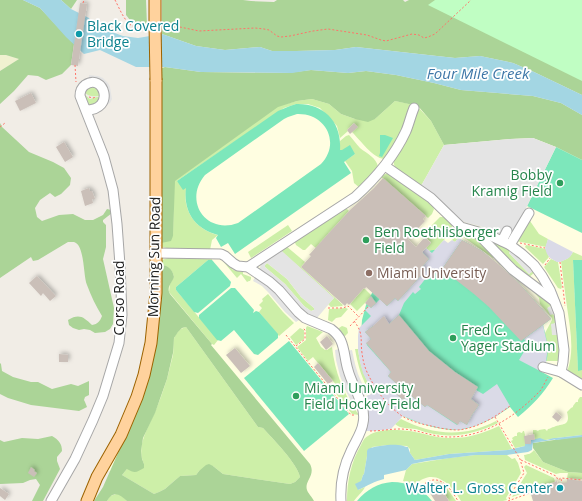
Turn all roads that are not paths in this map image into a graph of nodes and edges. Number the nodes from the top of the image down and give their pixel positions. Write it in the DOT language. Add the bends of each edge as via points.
graph roads {
  1 [pos="154,0"];
  2 [pos="414,108"];
  3 [pos="86,110"];
  4 [pos="385,166"];
  5 [pos="529,213"];
  6 [pos="507,231"];
  7 [pos="476,232"];
  8 [pos="502,241"];
  9 [pos="513,244"];
  10 [pos="156,253"];
  11 [pos="248,267"];
  12 [pos="555,302"];
  13 [pos="582,385"];
  14 [pos="51,501"];
  15 [pos="87,501"];
  16 [pos="340,501"];
  1 -- 10 [label="main road, Morning Sun Road, bridge"];
  2 -- 4 [label="street" via="407,130"];
  3 -- 3 [label="street, Corso Road" via="80,91 89,83 95,83 101,86 105,97 98,107"];
  3 -- 14 [label="street, Corso Road" via="104,157 113,190 122,315 119,344 104,396 75,459"];
  4 -- 7 [label="street" via="431,198 461,226"];
  4 -- 11 [label="street" via="355,197"];
  5 -- 9 [label="street"];
  6 -- 8 [label="street"];
  7 -- 8 [label="street"];
  7 -- 12 [label="street" via="513,270"];
  8 -- 9 [label="street"];
  9 -- 12 [label="street" via="538,271"];
  10 -- 11 [label="street" via="221,254 238,266"];
  10 -- 15 [label="main road, Morning Sun Road" via="154,320 144,375 121,435 97,477"];
  11 -- 16 [label="street" via="279,290 304,318 335,332 343,347 350,376 362,404 364,422 344,468"];
  12 -- 13 [label="street" via="562,334 563,362 552,370"];
}
